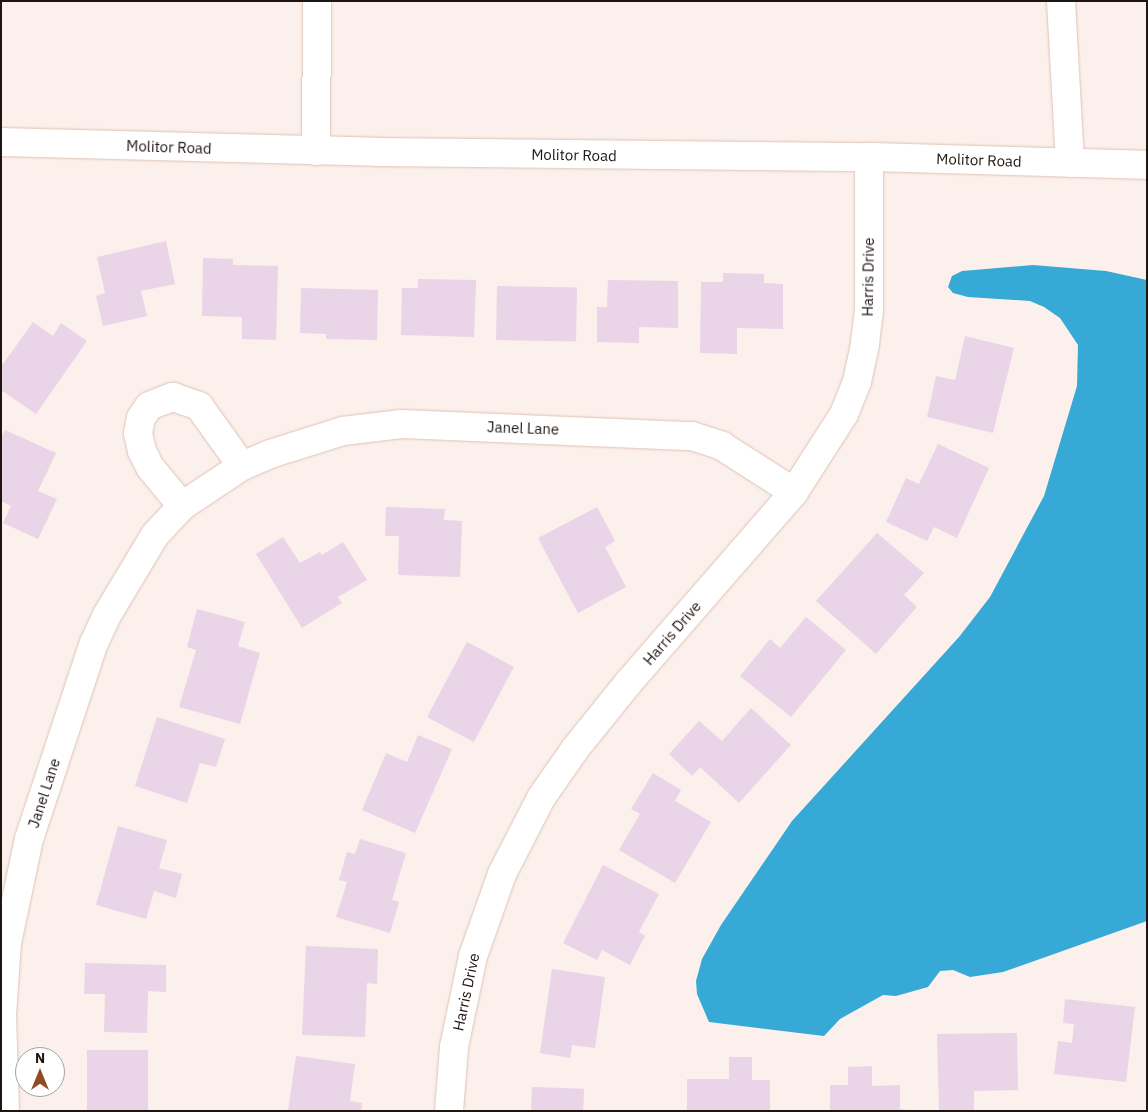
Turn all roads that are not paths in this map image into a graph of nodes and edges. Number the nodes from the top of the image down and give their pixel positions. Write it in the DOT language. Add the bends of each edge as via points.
graph roads {
  1 [pos="317,1"];
  2 [pos="1061,1"];
  3 [pos="1,142"];
  4 [pos="316,151"];
  5 [pos="869,157"];
  6 [pos="1070,163"];
  7 [pos="1147,165"];
  8 [pos="242,466"];
  9 [pos="794,492"];
  10 [pos="182,506"];
  11 [pos="5,1111"];
  12 [pos="449,1111"];
  1 -- 4 [label="street"];
  2 -- 6 [label="street"];
  3 -- 4 [label="street, Molitor Road"];
  4 -- 5 [label="street, Molitor Road"];
  5 -- 6 [label="street, Molitor Road"];
  5 -- 9 [label="street, Harris Drive" via="869,309 857,382 836,428"];
  6 -- 7 [label="street, Molitor Road"];
  8 -- 9 [label="street, Janel Lane" via="318,438 379,426 649,432 692,436 722,446"];
  8 -- 10 [label="street, Janel Lane"];
  8 -- 10 [label="street" via="199,406 173,397 149,406 141,418 138,433 142,450 150,467"];
  9 -- 12 [label="street, Harris Drive" via="629,682 575,748 541,798 502,874 473,956 454,1047"];
  10 -- 11 [label="street, Janel Lane" via="155,535 106,615 29,838 7,942 2,1016"];
}
